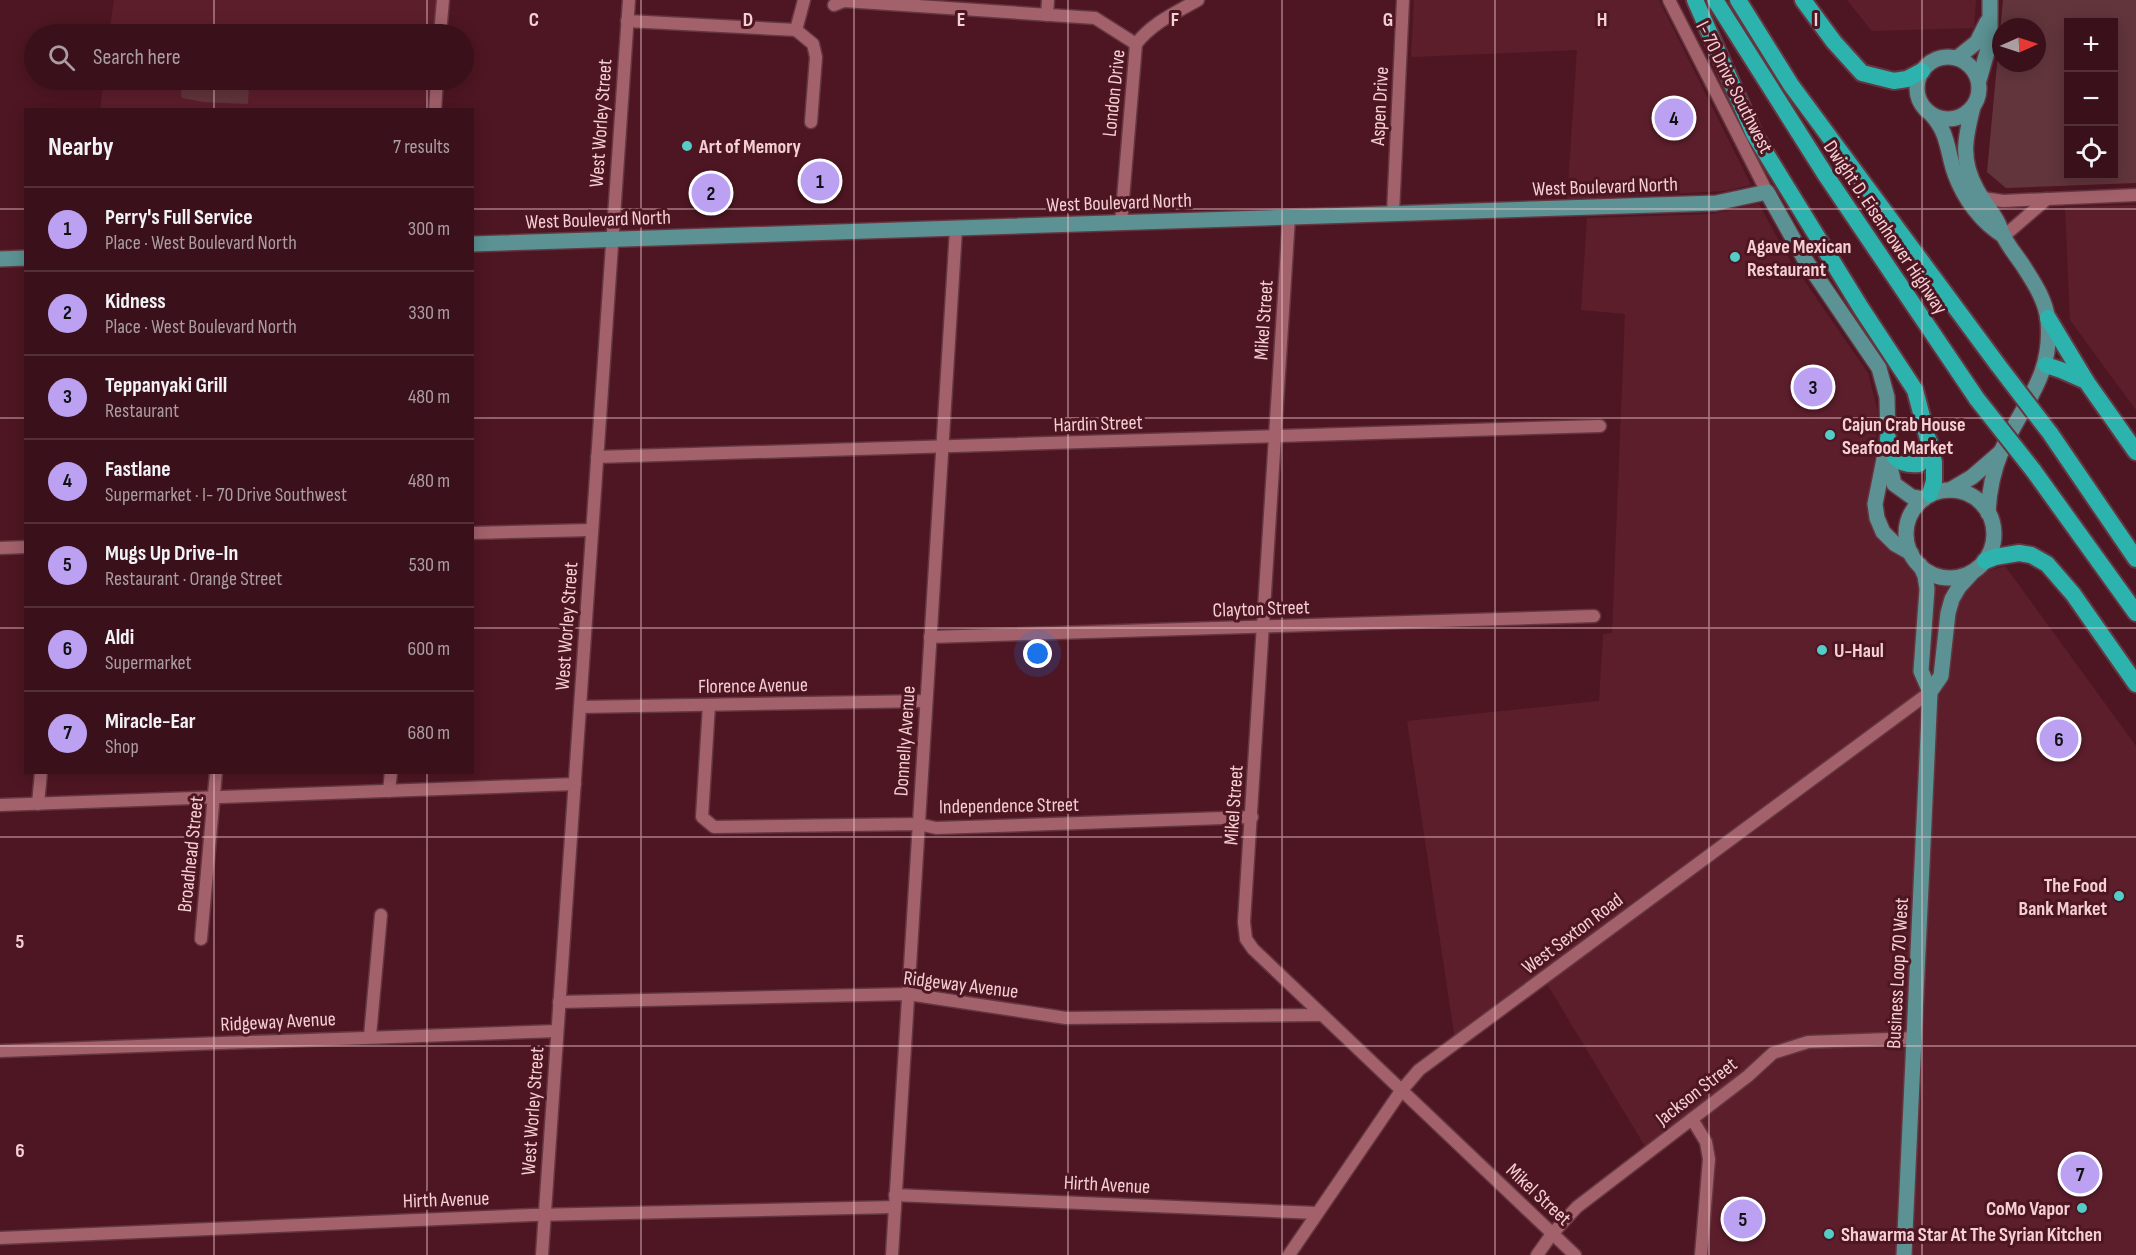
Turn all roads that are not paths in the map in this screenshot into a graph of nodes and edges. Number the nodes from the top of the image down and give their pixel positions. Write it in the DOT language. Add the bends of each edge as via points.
graph roads {
  1 [pos="443,0"];
  2 [pos="629,0"];
  3 [pos="804,0"];
  4 [pos="1048,0"];
  5 [pos="1198,0"];
  6 [pos="1403,0"];
  7 [pos="1669,0"];
  8 [pos="1695,0"];
  9 [pos="1715,0"];
  10 [pos="1738,0"];
  11 [pos="1803,0"];
  12 [pos="1990,0"];
  13 [pos="834,5"];
  14 [pos="1047,15"];
  15 [pos="1989,16"];
  16 [pos="627,21"];
  17 [pos="441,24"];
  18 [pos="796,30"];
  19 [pos="1136,44"];
  20 [pos="1957,58"];
  21 [pos="1923,71"];
  22 [pos="1979,80"];
  23 [pos="436,90"];
  24 [pos="1973,107"];
  25 [pos="435,108"];
  26 [pos="1931,114"];
  27 [pos="811,122"];
  28 [pos="1767,192"];
  29 [pos="2136,195"];
  30 [pos="1983,198"];
  31 [pos="2047,199"];
  32 [pos="1393,213"];
  33 [pos="1289,217"];
  34 [pos="1121,223"];
  35 [pos="956,229"];
  36 [pos="2004,236"];
  37 [pos="611,239"];
  38 [pos="474,244"];
  39 [pos="24,258"];
  40 [pos="0,259"];
  41 [pos="2048,318"];
  42 [pos="2046,365"];
  43 [pos="2086,381"];
  44 [pos="1600,426"];
  45 [pos="1275,437"];
  46 [pos="1929,437"];
  47 [pos="1887,444"];
  48 [pos="943,447"];
  49 [pos="2002,451"];
  50 [pos="2136,452"];
  51 [pos="597,457"];
  52 [pos="1950,489"];
  53 [pos="1927,497"];
  54 [pos="1989,513"];
  55 [pos="591,530"];
  56 [pos="474,533"];
  57 [pos="24,547"];
  58 [pos="0,548"];
  59 [pos="1915,559"];
  60 [pos="2136,559"];
  61 [pos="1979,566"];
  62 [pos="2136,613"];
  63 [pos="1594,616"];
  64 [pos="1263,627"];
  65 [pos="930,637"];
  66 [pos="2136,684"];
  67 [pos="1930,692"];
  68 [pos="926,701"];
  69 [pos="709,705"];
  70 [pos="580,707"];
  71 [pos="41,774"];
  72 [pos="216,774"];
  73 [pos="390,774"];
  74 [pos="575,784"];
  75 [pos="389,790"];
  76 [pos="215,797"];
  77 [pos="38,804"];
  78 [pos="0,805"];
  79 [pos="1252,817"];
  80 [pos="918,824"];
  81 [pos="381,915"];
  82 [pos="201,939"];
  83 [pos="908,994"];
  84 [pos="560,1002"];
  85 [pos="1321,1015"];
  86 [pos="557,1031"];
  87 [pos="370,1036"];
  88 [pos="1915,1038"];
  89 [pos="0,1051"];
  90 [pos="1401,1091"];
  91 [pos="1692,1119"];
  92 [pos="895,1201"];
  93 [pos="1317,1213"];
  94 [pos="545,1215"];
  95 [pos="1552,1234"];
  96 [pos="0,1238"];
  97 [pos="542,1255"];
  98 [pos="892,1255"];
  99 [pos="1289,1255"];
  100 [pos="1537,1255"];
  101 [pos="1575,1255"];
  102 [pos="1701,1255"];
  103 [pos="1904,1255"];
  1 -- 17 [label="street"];
  2 -- 16 [label="street, West Worley Street"];
  3 -- 18 [label="street"];
  4 -- 14 [label="street"];
  5 -- 19 [label="street, London Drive" via="1157,23"];
  6 -- 32 [label="street, Aspen Drive"];
  7 -- 28 [label="street, I- 70 Drive Southwest"];
  8 -- 46 [label="highway" via="1754,134 1915,390"];
  9 -- 62 [label="highway, Dwight D. Eisenhower Highway, bridge" via="1825,174 1977,399"];
  10 -- 60 [label="highway, Dwight D. Eisenhower Highway, bridge" via="1791,85 2050,434"];
  11 -- 21 [label="highway" via="1862,73 1894,81"];
  12 -- 15 [label="main road"];
  13 -- 14 [label="street" via="844,2"];
  14 -- 19 [label="street" via="1095,18"];
  15 -- 20 [label="main road" via="1977,42"];
  15 -- 22 [label="main road" via="1990,42"];
  16 -- 18 [label="street"];
  16 -- 37 [label="street, West Worley Street"];
  18 -- 27 [label="street" via="813,44 816,57"];
  19 -- 34 [label="street, London Drive"];
  20 -- 21 [label="main road" via="1938,59"];
  20 -- 22 [label="main road" via="1971,66"];
  21 -- 26 [label="main road" via="1917,89 1919,99"];
  22 -- 24 [label="main road" via="1979,96"];
  23 -- 25 [label="street"];
  24 -- 26 [label="main road" via="1967,114 1949,120"];
  24 -- 30 [label="main road" via="1965,161"];
  26 -- 36 [label="main road" via="1947,140 1963,192 1989,227"];
  28 -- 32 [label="main road, West Boulevard North" via="1716,203"];
  28 -- 47 [label="main road" via="1803,258 1879,368 1887,398"];
  29 -- 31 [label="street"];
  30 -- 31 [label="street"];
  30 -- 36 [label="main road"];
  31 -- 36 [label="street"];
  32 -- 33 [label="main road, West Boulevard North"];
  33 -- 34 [label="main road, West Boulevard North"];
  33 -- 45 [label="street, Mikel Street"];
  34 -- 35 [label="main road, West Boulevard North"];
  35 -- 37 [label="main road, West Boulevard North"];
  35 -- 48 [label="street, Donnelly Avenue"];
  36 -- 41 [label="main road" via="2034,282"];
  37 -- 38 [label="main road, West Boulevard North"];
  37 -- 51 [label="street, West Worley Street"];
  39 -- 40 [label="main road"];
  41 -- 42 [label="main road"];
  41 -- 43 [label="highway"];
  42 -- 43 [label="highway"];
  42 -- 49 [label="main road"];
  43 -- 50 [label="highway"];
  44 -- 45 [label="street, Hardin Street"];
  45 -- 48 [label="street, Hardin Street"];
  45 -- 64 [label="street, Mikel Street"];
  46 -- 47 [label="highway" via="1929,447 1919,464 1898,461"];
  46 -- 53 [label="highway" via="1934,481"];
  47 -- 53 [label="main road" via="1894,484 1912,497"];
  47 -- 59 [label="main road" via="1875,504 1877,518 1883,532"];
  48 -- 51 [label="street, Hardin Street"];
  48 -- 65 [label="street, Donnelly Avenue"];
  49 -- 52 [label="main road" via="1972,477"];
  49 -- 54 [label="main road" via="1989,487"];
  51 -- 55 [label="street, West Worley Street"];
  52 -- 53 [label="main road"];
  52 -- 54 [label="main road" via="1977,498"];
  53 -- 59 [label="main road" via="1913,510 1908,524 1907,538"];
  54 -- 61 [label="main road" via="1994,535 1992,549"];
  55 -- 56 [label="street"];
  55 -- 70 [label="street, West Worley Street"];
  57 -- 58 [label="street"];
  59 -- 61 [label="main road" via="1932,574 1946,578 1960,577"];
  59 -- 67 [label="main road, Business Loop 70 West" via="1927,589 1921,671"];
  61 -- 66 [label="highway" via="1995,557 2019,553 2047,564 2073,594"];
  61 -- 67 [label="main road, Business Loop 70 West" via="1952,599 1941,676"];
  63 -- 64 [label="street, Clayton Street"];
  64 -- 65 [label="street, Clayton Street"];
  64 -- 79 [label="street, Mikel Street"];
  65 -- 68 [label="street, Donnelly Avenue"];
  67 -- 88 [label="main road, Business Loop 70 West"];
  67 -- 90 [label="street, West Sexton Road" via="1419,1070"];
  68 -- 69 [label="street, Florence Avenue"];
  68 -- 80 [label="street, Donnelly Avenue"];
  69 -- 70 [label="street, Florence Avenue"];
  69 -- 80 [label="street, Independence Street" via="702,818 714,827"];
  70 -- 74 [label="street, West Worley Street"];
  71 -- 77 [label="street"];
  72 -- 76 [label="street, Broadhead Street"];
  73 -- 75 [label="street"];
  74 -- 75 [label="street"];
  74 -- 84 [label="street, West Worley Street"];
  75 -- 76 [label="street"];
  76 -- 77 [label="street"];
  76 -- 82 [label="street, Broadhead Street"];
  77 -- 78 [label="street"];
  79 -- 80 [label="street, Independence Street" via="936,828"];
  79 -- 85 [label="street, Mikel Street" via="1246,939"];
  80 -- 83 [label="street, Donnelly Avenue"];
  81 -- 87 [label="street"];
  83 -- 84 [label="street, Ridgeway Avenue"];
  83 -- 85 [label="street, Ridgeway Avenue" via="1066,1018"];
  83 -- 92 [label="street, Donnelly Avenue"];
  84 -- 86 [label="street, West Worley Street"];
  85 -- 90 [label="street, Mikel Street"];
  86 -- 87 [label="street, Ridgeway Avenue"];
  86 -- 94 [label="street, West Worley Street"];
  87 -- 89 [label="street, Ridgeway Avenue"];
  88 -- 91 [label="street, Jackson Street" via="1808,1042 1773,1053"];
  88 -- 103 [label="main road, Business Loop 70 West"];
  90 -- 93 [label="street, West Sexton Road"];
  90 -- 95 [label="street, Mikel Street"];
  91 -- 95 [label="street, Jackson Street" via="1576,1208"];
  91 -- 102 [label="street" via="1706,1142 1709,1159"];
  92 -- 93 [label="street, Hirth Avenue"];
  92 -- 94 [label="street, Hirth Avenue"];
  92 -- 98 [label="street, Donnelly Avenue"];
  93 -- 99 [label="street, West Sexton Road"];
  94 -- 96 [label="street, Hirth Avenue"];
  94 -- 97 [label="street, West Worley Street"];
  95 -- 100 [label="street, Jackson Street"];
  95 -- 101 [label="street, Mikel Street"];
}
